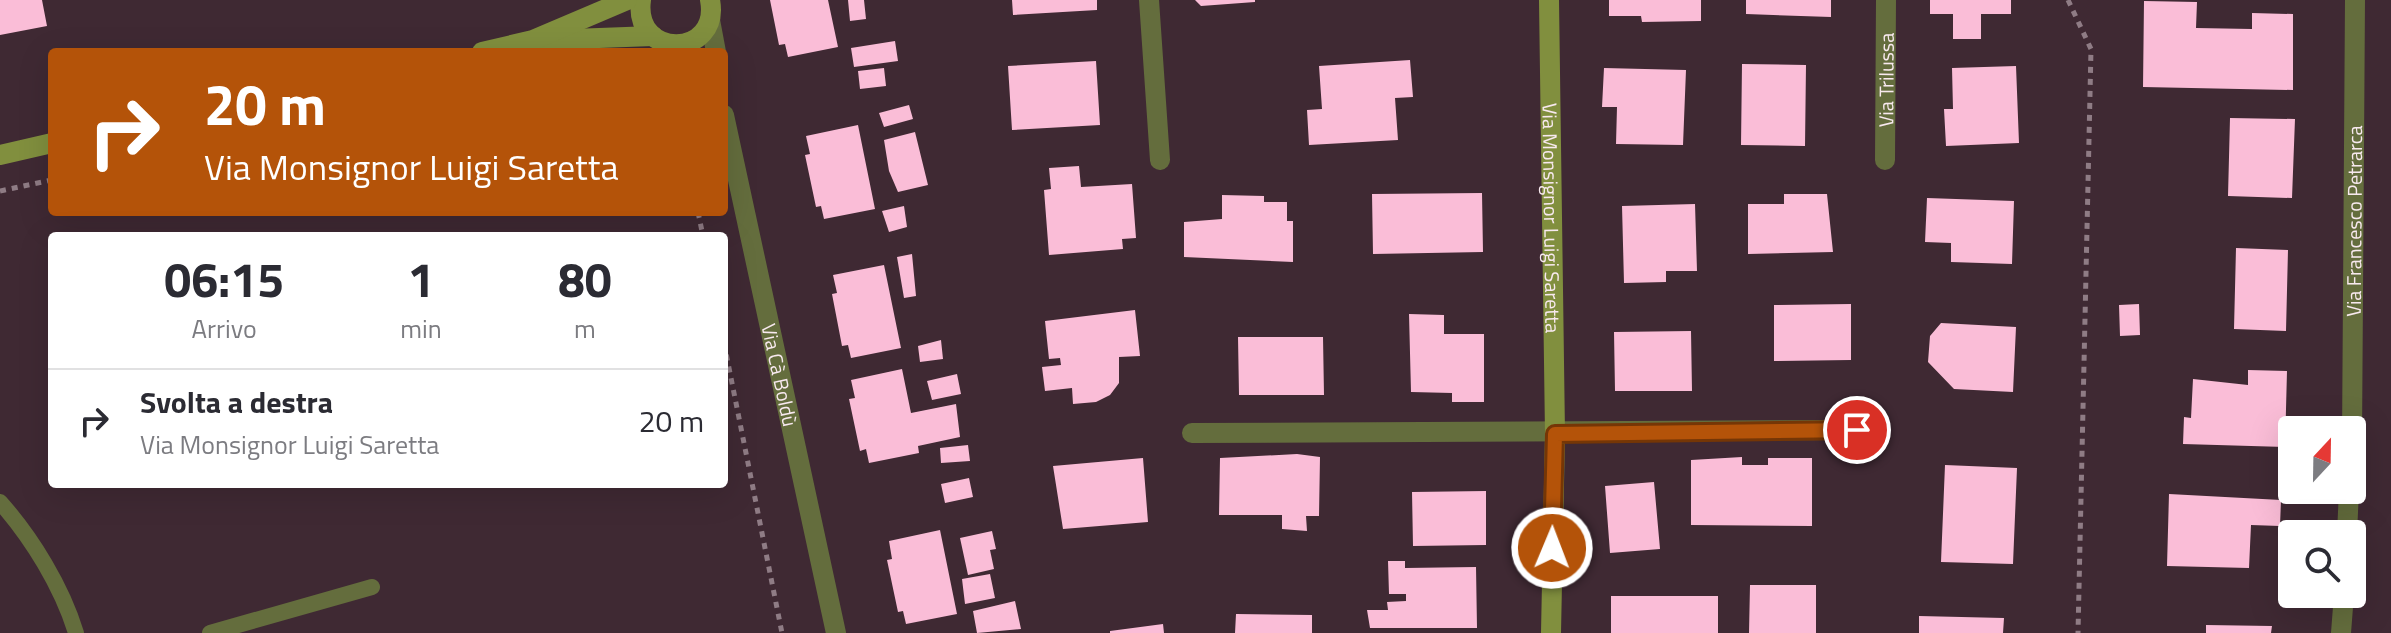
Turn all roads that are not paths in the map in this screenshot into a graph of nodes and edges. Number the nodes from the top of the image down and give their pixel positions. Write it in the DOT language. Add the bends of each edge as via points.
graph roads {
  1 [pos="627,0"];
  2 [pos="641,0"];
  3 [pos="1149,0"];
  4 [pos="1549,0"];
  5 [pos="1886,0"];
  6 [pos="2355,0"];
  7 [pos="713,8"];
  8 [pos="533,40"];
  9 [pos="667,44"];
  10 [pos="499,48"];
  11 [pos="716,48"];
  12 [pos="728,134"];
  13 [pos="48,144"];
  14 [pos="0,155"];
  15 [pos="1160,160"];
  16 [pos="1885,160"];
  17 [pos="2352,416"];
  18 [pos="1857,430"];
  19 [pos="1192,433"];
  20 [pos="1555,434"];
  21 [pos="0,502"];
  22 [pos="372,587"];
  23 [pos="2343,608"];
  24 [pos="76,633"];
  25 [pos="210,633"];
  26 [pos="836,633"];
  27 [pos="1551,633"];
  28 [pos="2341,633"];
  1 -- 8 [label="street"];
  2 -- 9 [label="street" via="642,19"];
  3 -- 15 [label="street"];
  4 -- 20 [label="street, Via Monsignor Luigi Saretta"];
  5 -- 16 [label="street, Via Trilussa"];
  6 -- 17 [label="street, Via Francesco Petrarca"];
  7 -- 9 [label="street" via="697,38"];
  7 -- 11 [label="street"];
  8 -- 9 [label="street"];
  8 -- 10 [label="street"];
  12 -- 26 [label="street, Via Cà Boldù"];
  13 -- 14 [label="street"];
  18 -- 20 [label="street"];
  19 -- 20 [label="street"];
  20 -- 27 [label="street, Via Monsignor Luigi Saretta"];
  21 -- 24 [label="lane" via="68,606"];
  22 -- 25 [label="lane"];
  23 -- 28 [label="street"];
}
